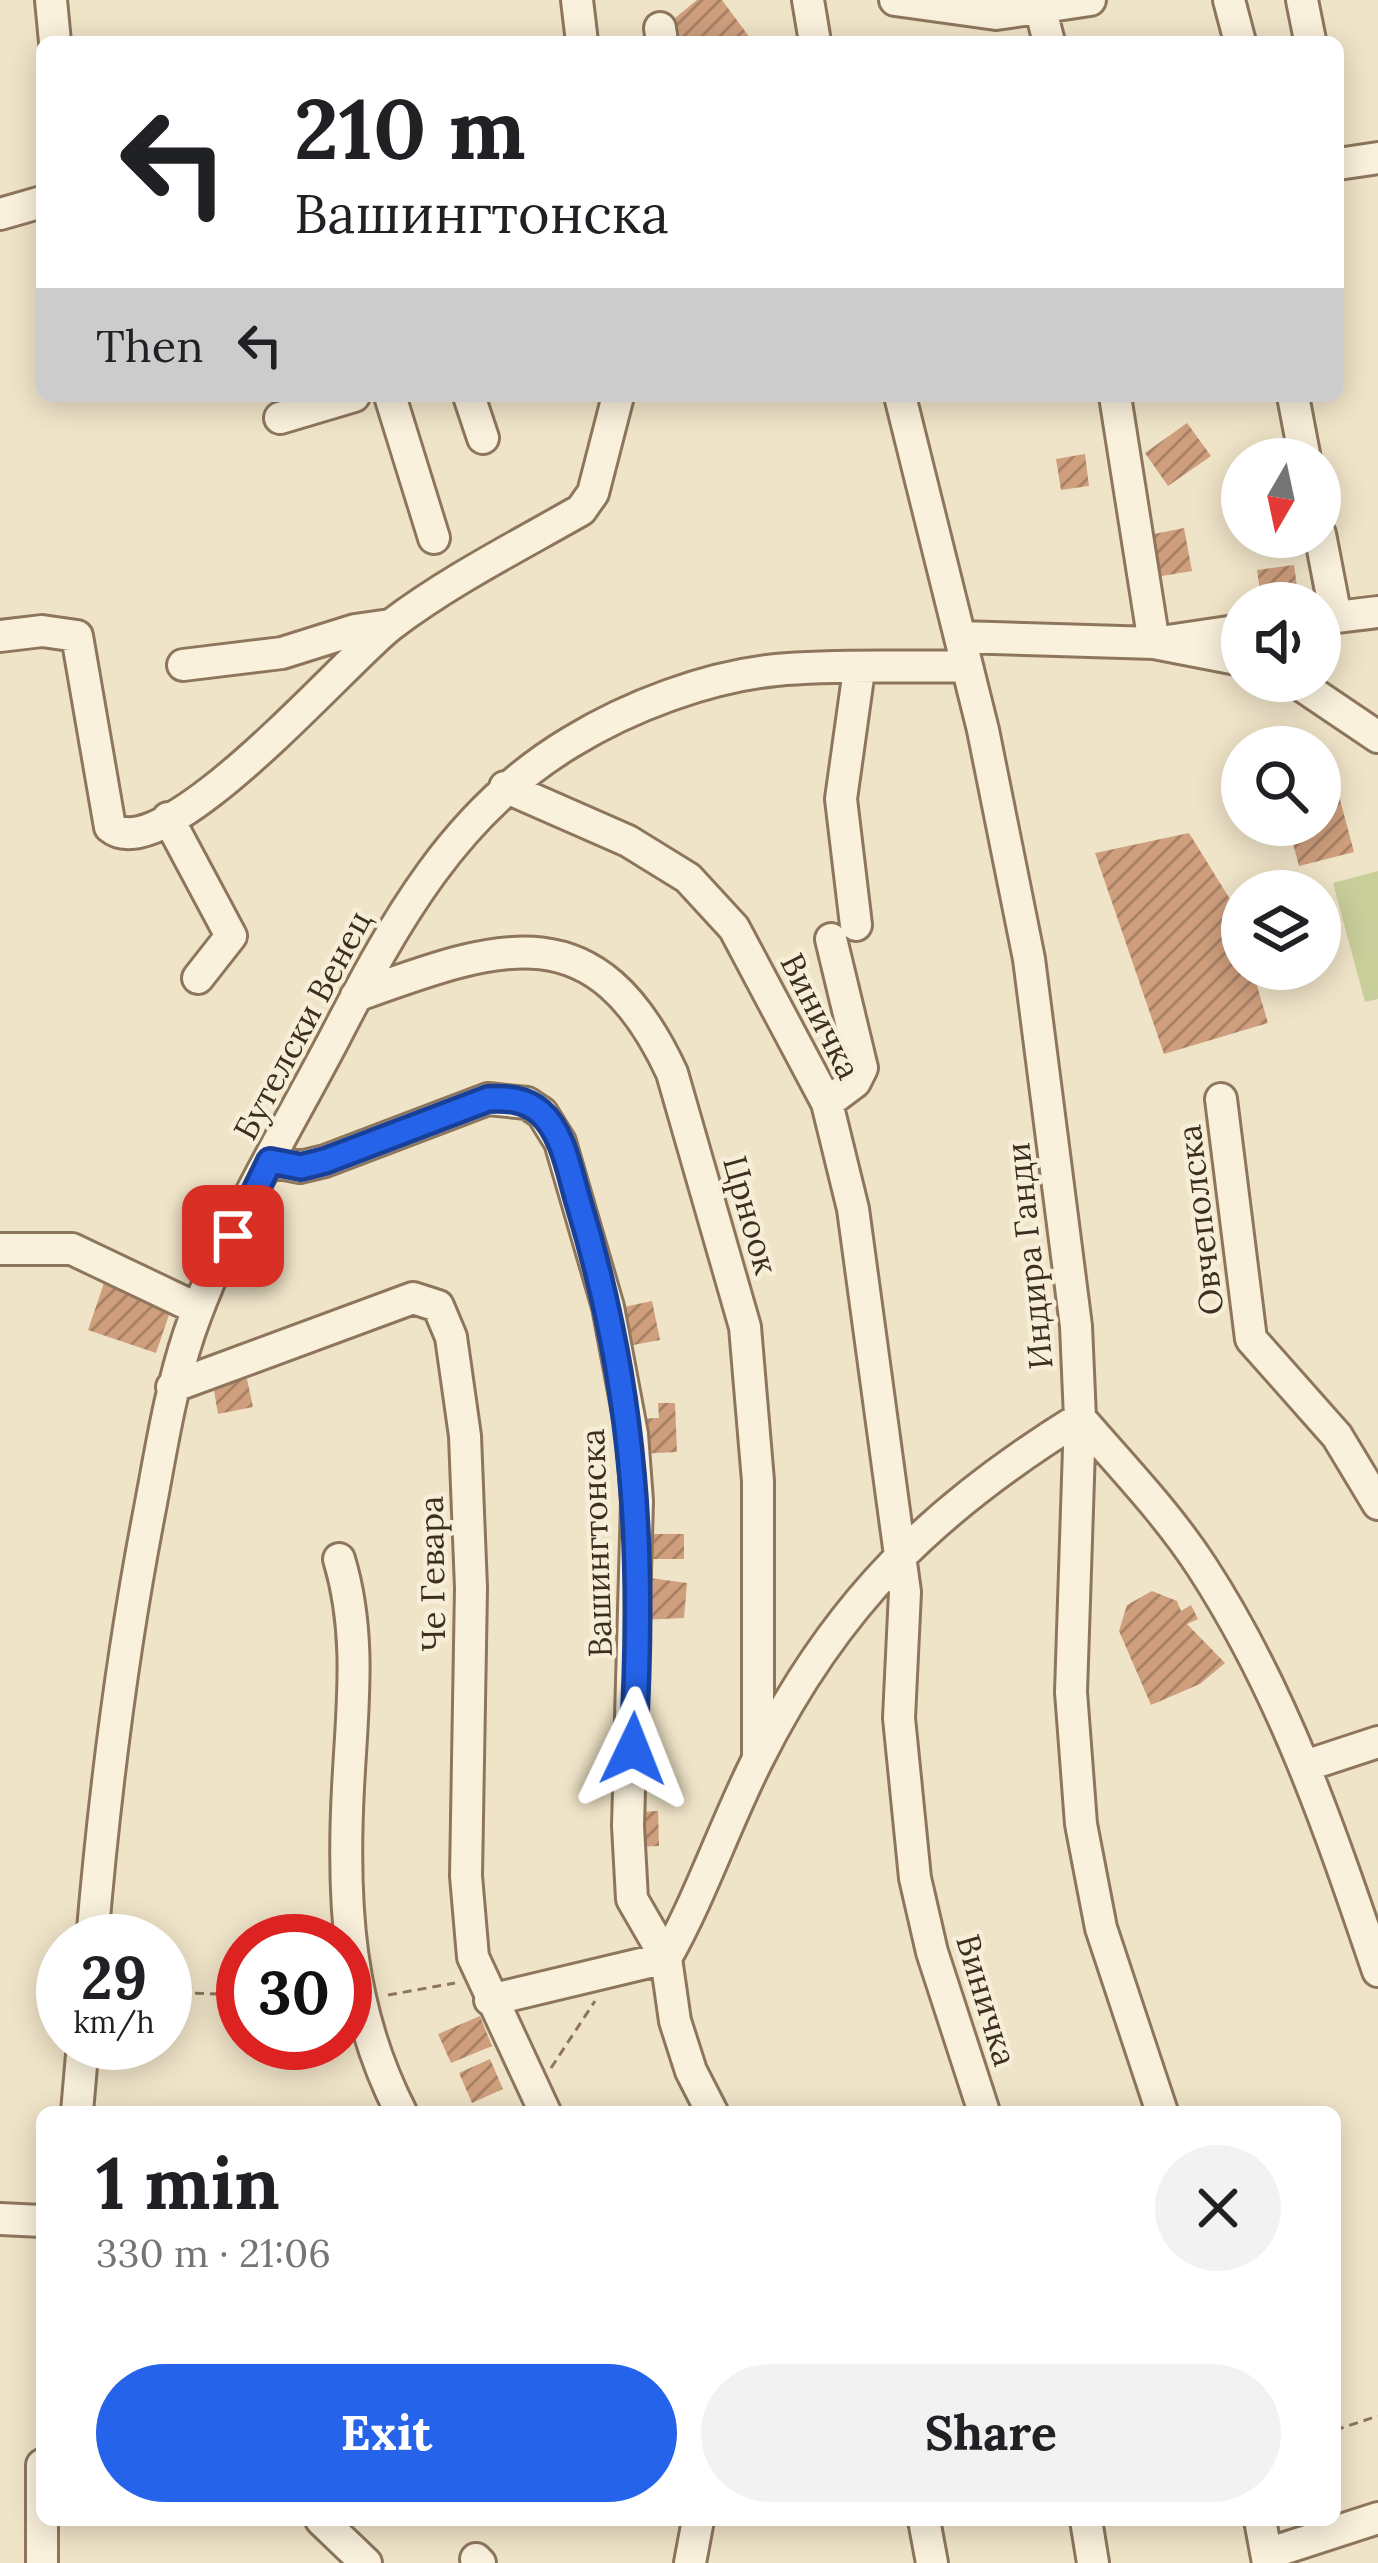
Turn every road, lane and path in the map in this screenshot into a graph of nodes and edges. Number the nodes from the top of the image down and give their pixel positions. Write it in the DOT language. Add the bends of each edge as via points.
graph roads {
  1 [pos="51,0"];
  2 [pos="578,0"];
  3 [pos="808,0"];
  4 [pos="895,0"];
  5 [pos="1090,0"];
  6 [pos="1228,0"];
  7 [pos="1302,0"];
  8 [pos="1041,10"];
  9 [pos="54,36"];
  10 [pos="581,36"];
  11 [pos="814,36"];
  12 [pos="1048,36"];
  13 [pos="1238,36"];
  14 [pos="1309,36"];
  15 [pos="1378,158"];
  16 [pos="1344,163"];
  17 [pos="36,204"];
  18 [pos="0,214"];
  19 [pos="334,402"];
  20 [pos="392,402"];
  21 [pos="471,402"];
  22 [pos="616,402"];
  23 [pos="901,402"];
  24 [pos="1116,402"];
  25 [pos="1294,402"];
  26 [pos="280,418"];
  27 [pos="482,438"];
  28 [pos="1301,438"];
  29 [pos="434,538"];
  30 [pos="1378,612"];
  31 [pos="1341,616"];
  32 [pos="391,625"];
  33 [pos="1221,633"];
  34 [pos="0,636"];
  35 [pos="1154,643"];
  36 [pos="963,651"];
  37 [pos="1221,656"];
  38 [pos="183,664"];
  39 [pos="859,670"];
  40 [pos="1326,702"];
  41 [pos="1378,736"];
  42 [pos="505,787"];
  43 [pos="167,818"];
  44 [pos="198,978"];
  45 [pos="356,996"];
  46 [pos="1221,1099"];
  47 [pos="827,1102"];
  48 [pos="270,1161"];
  49 [pos="0,1249"];
  50 [pos="198,1309"];
  51 [pos="172,1388"];
  52 [pos="1079,1418"];
  53 [pos="1378,1504"];
  54 [pos="900,1552"];
  55 [pos="339,1559"];
  56 [pos="1378,1742"];
  57 [pos="758,1759"];
  58 [pos="1308,1765"];
  59 [pos="94,1914"];
  60 [pos="348,1914"];
  61 [pos="639,1918"];
  62 [pos="682,1928"];
  63 [pos="666,1958"];
  64 [pos="616,1969"];
  65 [pos="1378,1971"];
  66 [pos="484,1988"];
  67 [pos="372,1995"];
  68 [pos="372,2037"];
  69 [pos="81,2070"];
  70 [pos="541,2101"];
  71 [pos="78,2106"];
  72 [pos="399,2106"];
  73 [pos="709,2106"];
  74 [pos="982,2106"];
  75 [pos="1160,2106"];
  76 [pos="0,2219"];
  77 [pos="36,2222"];
  78 [pos="1378,2416"];
  79 [pos="1341,2428"];
  80 [pos="1378,2518"];
  81 [pos="42,2526"];
  82 [pos="327,2526"];
  83 [pos="697,2526"];
  84 [pos="925,2526"];
  85 [pos="1087,2526"];
  86 [pos="1261,2526"];
  87 [pos="1267,2558"];
  88 [pos="42,2563"];
  89 [pos="366,2563"];
  90 [pos="690,2563"];
  91 [pos="932,2563"];
  92 [pos="1094,2563"];
  1 -- 9 [label="street"];
  2 -- 10 [label="street"];
  3 -- 11 [label="street"];
  4 -- 8 [label="street" via="996,14"];
  5 -- 8 [label="street"];
  6 -- 13 [label="street"];
  7 -- 14 [label="street"];
  8 -- 12 [label="street"];
  15 -- 16 [label="street"];
  17 -- 18 [label="street"];
  19 -- 26 [label="street"];
  20 -- 29 [label="street"];
  21 -- 27 [label="street"];
  22 -- 32 [label="street" via="593,493 581,510"];
  23 -- 36 [label="street, Индира Ганди"];
  24 -- 35 [label="street"];
  25 -- 28 [label="street"];
  30 -- 31 [label="street"];
  32 -- 38 [label="street" via="282,653"];
  32 -- 43 [label="street" via="222,786"];
  33 -- 35 [label="street, Бутелски Венец"];
  34 -- 43 [label="street" via="77,635 110,827 128,835"];
  35 -- 36 [label="street, Бутелски Венец"];
  35 -- 37 [label="street"];
  36 -- 39 [label="street, Бутелски Венец"];
  36 -- 52 [label="street, Индира Ганди" via="1029,959 1076,1326"];
  39 -- 42 [label="street, Бутелски Венец" via="772,670 692,689 572,741"];
  39 -- 47 [label="street" via="841,799 843,932 862,1068"];
  40 -- 41 [label="street"];
  42 -- 45 [label="street, Бутелски Венец" via="421,884"];
  42 -- 47 [label="street, Виничка" via="688,878 734,928"];
  43 -- 44 [label="street" via="231,936"];
  45 -- 48 [label="street, Бутелски Венец"];
  45 -- 57 [label="street, Црноок" via="519,948 591,969 628,998 657,1040 745,1327 758,1480"];
  46 -- 53 [label="street, Овчеполска" via="1251,1340 1337,1436"];
  47 -- 54 [label="street, Виничка" via="853,1209"];
  48 -- 50 [label="street, Бутелски Венец"];
  48 -- 61 [label="street, Вашингтонска" via="325,1161 488,1099 527,1103 560,1142 608,1307 632,1434 638,1501 628,1876"];
  49 -- 50 [label="street" via="72,1250"];
  50 -- 51 [label="street, Бутелски Венец"];
  51 -- 59 [label="street, Бутелски Венец" via="105,1773"];
  51 -- 66 [label="street, Че Гевара" via="413,1298 438,1306 451,1336 465,1436 466,1876"];
  52 -- 54 [label="street"];
  52 -- 58 [label="street" via="1200,1564"];
  52 -- 75 [label="street, Индира Ганди" via="1072,1692 1081,1824 1101,1928"];
  54 -- 57 [label="street" via="840,1620"];
  54 -- 74 [label="street, Виничка" via="899,1718 915,1877"];
  55 -- 60 [label="street" via="356,1629"];
  56 -- 58 [label="street"];
  57 -- 62 [label="street"];
  58 -- 65 [label="street"];
  61 -- 62 [label="street"];
  61 -- 63 [label="street, Вашингтонска"];
  62 -- 63 [label="street"];
  63 -- 64 [label="street"];
  63 -- 73 [label="street, Вашингтонска" via="675,2021"];
  64 -- 66 [label="street"];
  64 -- 70 [label="path"];
  66 -- 67 [label="path"];
  66 -- 70 [label="street, Че Гевара"];
  68 -- 72 [label="street"];
  69 -- 71 [label="street"];
  76 -- 77 [label="street"];
  78 -- 79 [label="path"];
  80 -- 87 [label="street"];
  81 -- 88 [label="street"];
  82 -- 89 [label="street"];
  83 -- 90 [label="street"];
  84 -- 91 [label="street"];
  85 -- 92 [label="street"];
  86 -- 87 [label="street"];
}
